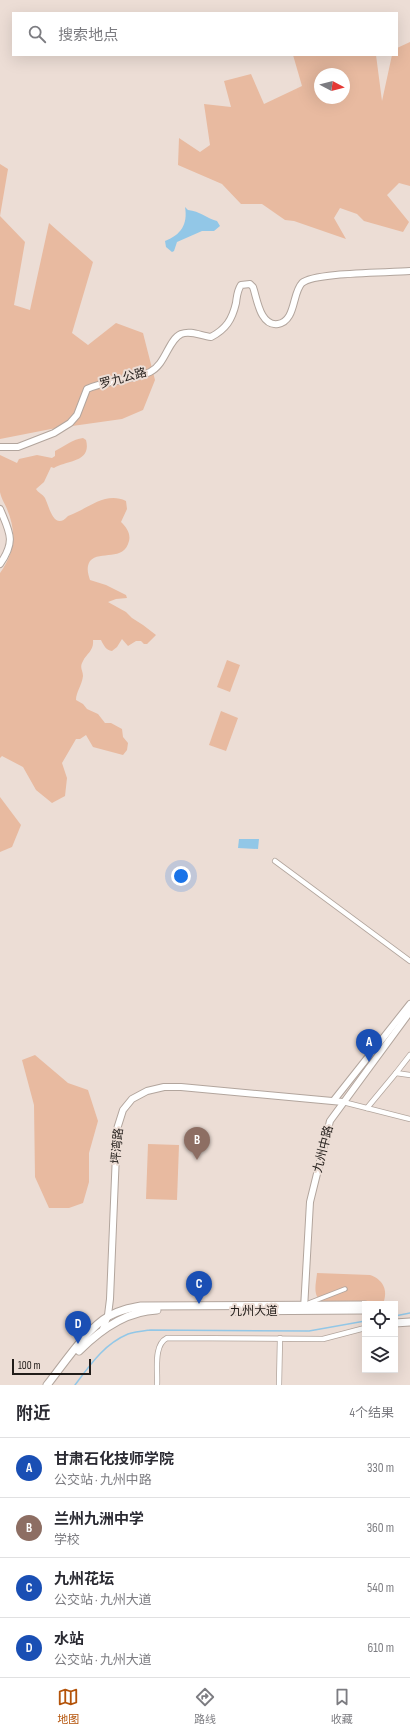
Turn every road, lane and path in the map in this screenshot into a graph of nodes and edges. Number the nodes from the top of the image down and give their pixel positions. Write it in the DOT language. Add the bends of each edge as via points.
graph roads {
  1 [pos="410,271"];
  2 [pos="0,447"];
  3 [pos="0,510"];
  4 [pos="0,564"];
  5 [pos="275,861"];
  6 [pos="410,961"];
  7 [pos="410,1004"];
  8 [pos="410,1012"];
  9 [pos="410,1055"];
  10 [pos="396,1073"];
  11 [pos="410,1074"];
  12 [pos="334,1100"];
  13 [pos="343,1102"];
  14 [pos="367,1108"];
  15 [pos="410,1119"];
  16 [pos="345,1289"];
  17 [pos="362,1305"];
  18 [pos="305,1308"];
  19 [pos="362,1310"];
  20 [pos="107,1316"];
  21 [pos="410,1322"];
  22 [pos="398,1323"];
  23 [pos="410,1325"];
  24 [pos="398,1326"];
  25 [pos="103,1329"];
  26 [pos="362,1329"];
  27 [pos="280,1338"];
  28 [pos="47,1385"];
  29 [pos="51,1385"];
  30 [pos="157,1385"];
  31 [pos="279,1385"];
  1 -- 2 [label="street, 罗九公路" via="315,278 302,283 292,311 279,324 266,320 253,287 250,284 241,285 236,304 222,332 211,337 192,332 180,334 161,364 150,372 87,389 77,415 70,424 18,447"];
  3 -- 4 [label="street" via="11,540"];
  5 -- 6 [label="street"];
  7 -- 12 [label="street"];
  8 -- 13 [label="street, 九州中路"];
  9 -- 10 [label="street"];
  10 -- 11 [label="street"];
  10 -- 14 [label="street"];
  12 -- 13 [label="street, 坪湾路"];
  12 -- 20 [label="street, 坪湾路" via="181,1087 147,1091 132,1099 123,1110 117,1129"];
  13 -- 14 [label="street"];
  13 -- 18 [label="street, 九州中路" via="330,1121 312,1193 308,1225"];
  14 -- 15 [label="street"];
  16 -- 18 [label="street"];
  17 -- 18 [label="main road"];
  18 -- 19 [label="main road, 九州大道"];
  18 -- 20 [label="main road" via="142,1306"];
  18 -- 25 [label="main road, 九州大道" via="150,1310 123,1318"];
  20 -- 25 [label="street, 坪湾路"];
  20 -- 28 [label="main road" via="86,1336"];
  21 -- 22 [label="main road"];
  23 -- 24 [label="main road"];
  25 -- 29 [label="main road, 九州大道" via="80,1350"];
  26 -- 27 [label="street" via="323,1339"];
  27 -- 30 [label="street" via="167,1338 161,1341 158,1348"];
  27 -- 31 [label="street"];
}
